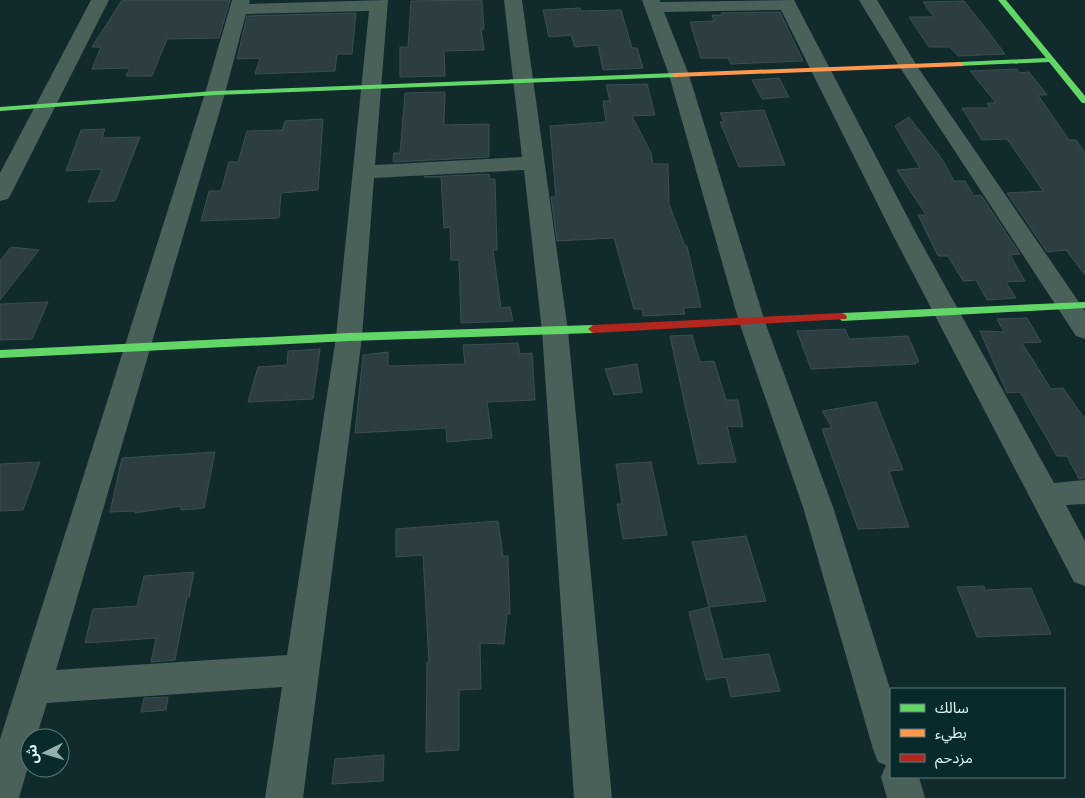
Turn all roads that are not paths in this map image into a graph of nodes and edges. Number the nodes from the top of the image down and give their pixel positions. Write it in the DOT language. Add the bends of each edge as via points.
graph roads {
  1 [pos="100,0"];
  2 [pos="513,0"];
  3 [pos="868,0"];
  4 [pos="1002,0"];
  5 [pos="786,2"];
  6 [pos="379,3"];
  7 [pos="653,4"];
  8 [pos="239,5"];
  9 [pos="1051,60"];
  10 [pos="908,66"];
  11 [pos="819,70"];
  12 [pos="679,76"];
  13 [pos="524,81"];
  14 [pos="371,87"];
  15 [pos="215,93"];
  16 [pos="1085,101"];
  17 [pos="46,106"];
  18 [pos="0,109"];
  19 [pos="534,163"];
  20 [pos="364,172"];
  21 [pos="0,194"];
  22 [pos="1077,306"];
  23 [pos="947,313"];
  24 [pos="752,322"];
  25 [pos="1085,330"];
  26 [pos="555,332"];
  27 [pos="348,338"];
  28 [pos="137,348"];
  29 [pos="0,354"];
  30 [pos="1085,492"];
  31 [pos="1046,496"];
  32 [pos="1085,572"];
  33 [pos="302,670"];
  34 [pos="34,688"];
  35 [pos="890,746"];
  36 [pos="900,778"];
  37 [pos="0,798"];
  38 [pos="284,798"];
  39 [pos="593,798"];
  40 [pos="906,798"];
  1 -- 17 [label="street"];
  2 -- 13 [label="street"];
  3 -- 10 [label="street"];
  4 -- 9 [label="street"];
  5 -- 7 [label="street"];
  5 -- 11 [label="street"];
  6 -- 8 [label="street"];
  6 -- 14 [label="street"];
  7 -- 12 [label="street"];
  8 -- 15 [label="street"];
  9 -- 10 [label="street"];
  9 -- 16 [label="street"];
  10 -- 11 [label="street"];
  10 -- 22 [label="street"];
  11 -- 12 [label="street"];
  11 -- 23 [label="street"];
  12 -- 13 [label="street"];
  12 -- 24 [label="street"];
  13 -- 14 [label="street"];
  13 -- 19 [label="street"];
  14 -- 15 [label="street"];
  14 -- 20 [label="street"];
  15 -- 17 [label="street"];
  15 -- 28 [label="street"];
  17 -- 18 [label="street"];
  17 -- 21 [label="street"];
  19 -- 20 [label="street"];
  19 -- 26 [label="street"];
  20 -- 27 [label="street"];
  22 -- 23 [label="street"];
  22 -- 25 [label="street"];
  23 -- 24 [label="street"];
  23 -- 31 [label="street"];
  24 -- 26 [label="street"];
  24 -- 35 [label="street" via="818,507"];
  26 -- 27 [label="street"];
  26 -- 39 [label="street"];
  27 -- 28 [label="street"];
  27 -- 33 [label="street"];
  28 -- 29 [label="street"];
  28 -- 34 [label="street"];
  30 -- 31 [label="street"];
  31 -- 32 [label="street"];
  33 -- 34 [label="street"];
  33 -- 38 [label="street"];
  34 -- 37 [label="street"];
  36 -- 40 [label="street"];
}
